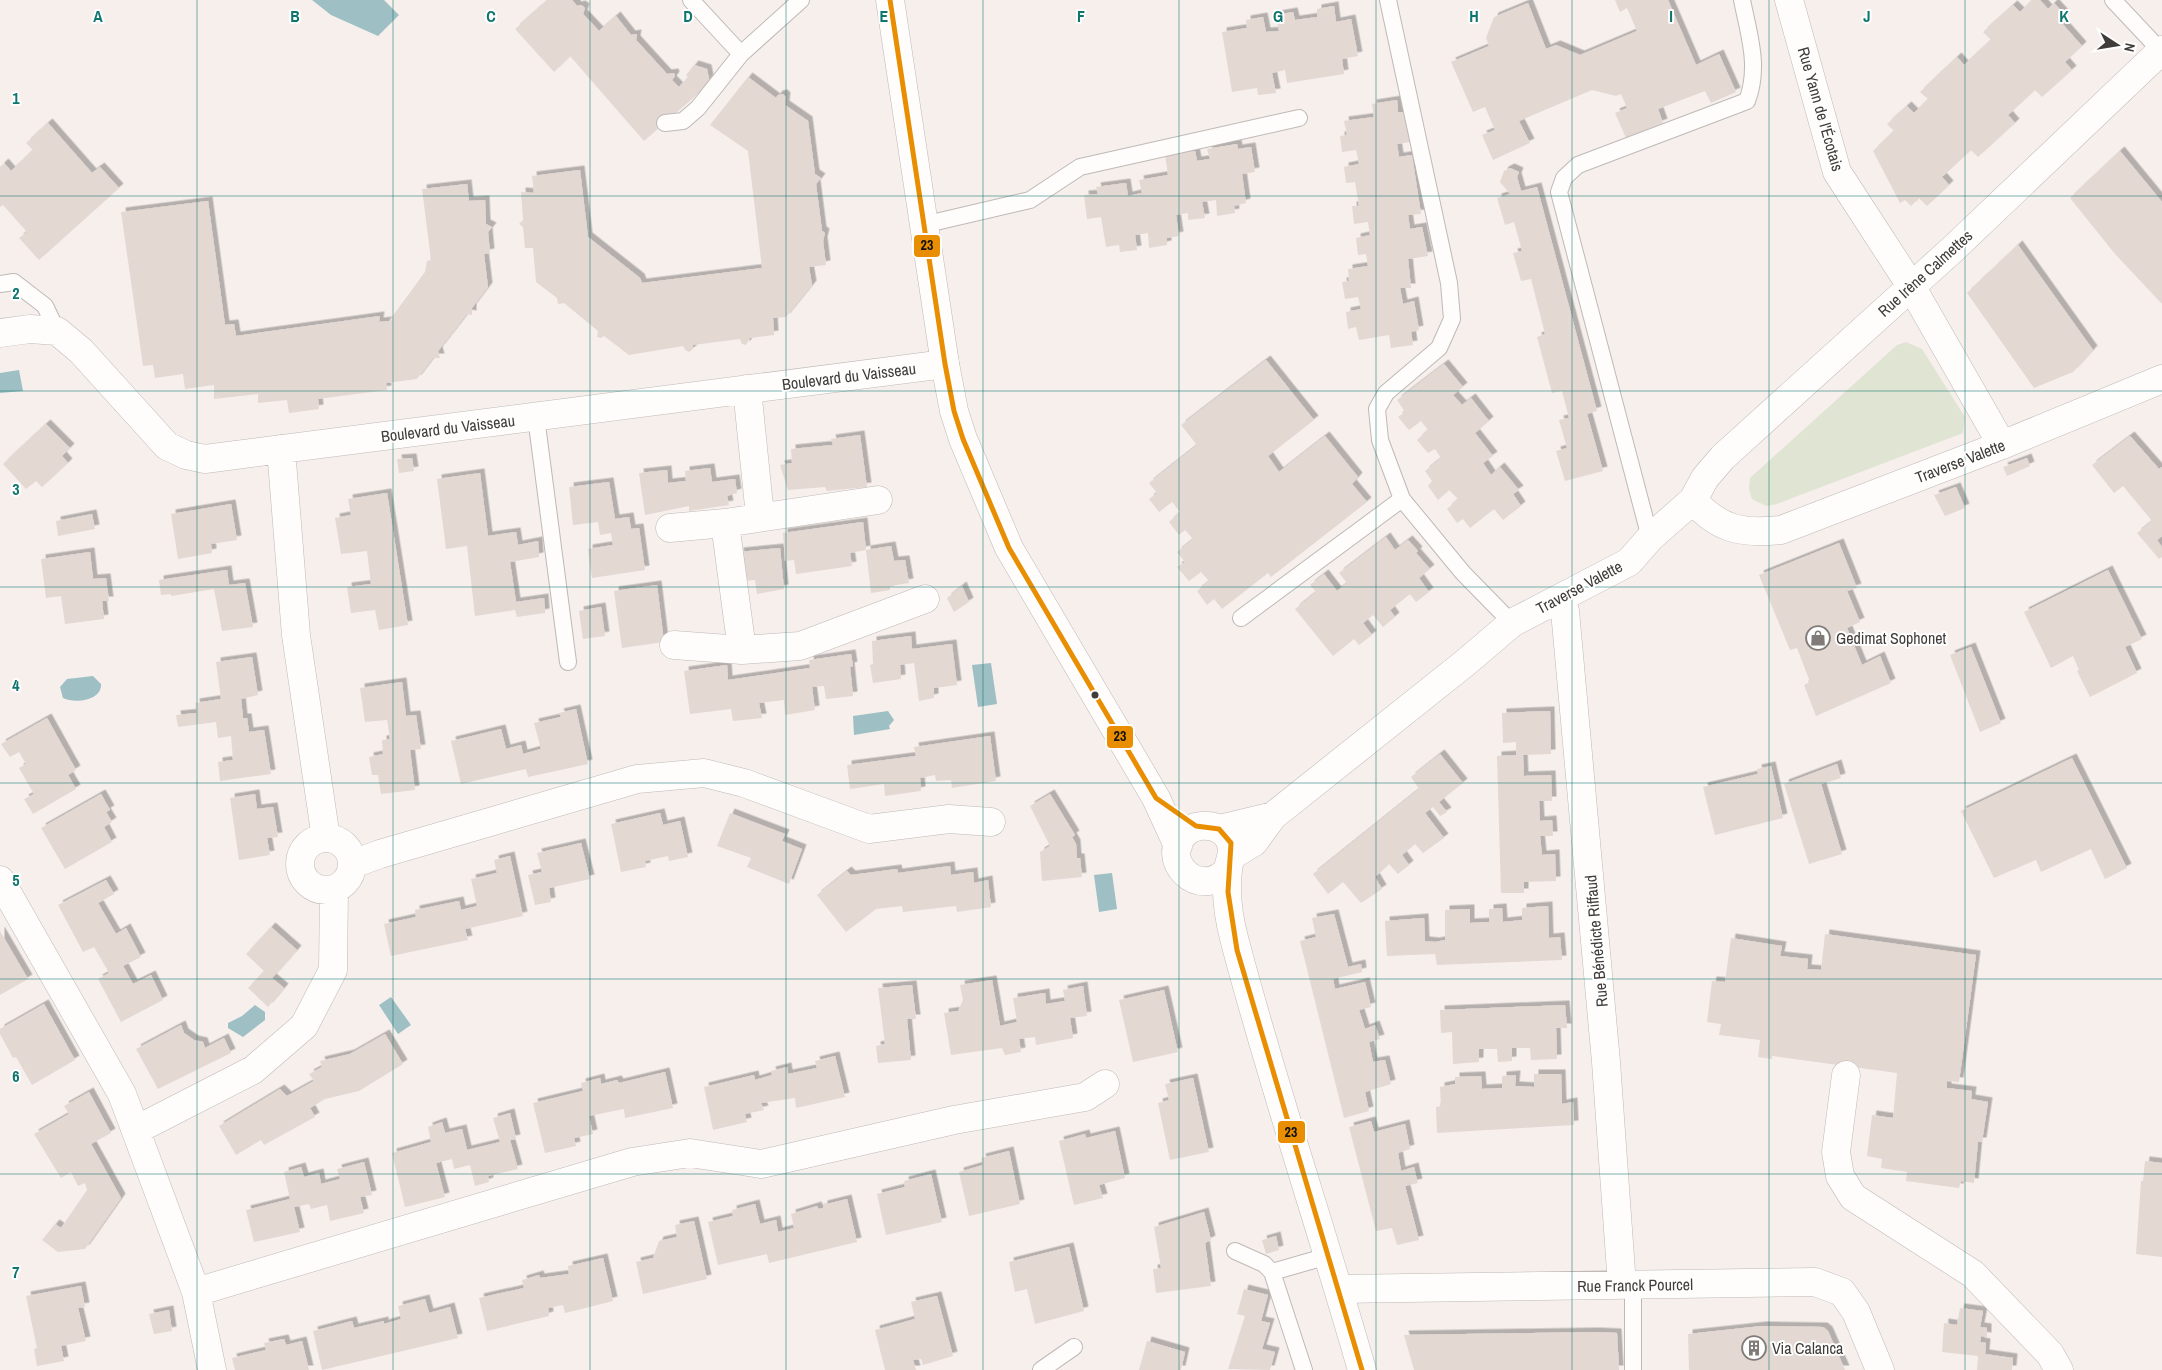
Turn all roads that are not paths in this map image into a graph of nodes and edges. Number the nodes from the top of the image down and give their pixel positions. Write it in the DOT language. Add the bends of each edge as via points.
graph roads {
  1 [pos="691,0"];
  2 [pos="801,0"];
  3 [pos="890,0"];
  4 [pos="1388,0"];
  5 [pos="1742,0"];
  6 [pos="1789,0"];
  7 [pos="2112,0"];
  8 [pos="2161,50"];
  9 [pos="741,54"];
  10 [pos="1299,118"];
  11 [pos="665,123"];
  12 [pos="923,225"];
  13 [pos="0,284"];
  14 [pos="1911,286"];
  15 [pos="57,332"];
  16 [pos="0,333"];
  17 [pos="945,364"];
  18 [pos="2162,378"];
  19 [pos="747,389"];
  20 [pos="536,417"];
  21 [pos="2002,445"];
  22 [pos="281,449"];
  23 [pos="1402,499"];
  24 [pos="878,500"];
  25 [pos="1693,500"];
  26 [pos="760,516"];
  27 [pos="725,523"];
  28 [pos="670,528"];
  29 [pos="1650,538"];
  30 [pos="1560,598"];
  31 [pos="925,600"];
  32 [pos="1241,618"];
  33 [pos="1512,623"];
  34 [pos="674,645"];
  35 [pos="742,650"];
  36 [pos="568,662"];
  37 [pos="1156,798"];
  38 [pos="1273,816"];
  39 [pos="991,822"];
  40 [pos="1208,828"];
  41 [pos="323,838"];
  42 [pos="1178,846"];
  43 [pos="1231,863"];
  44 [pos="352,864"];
  45 [pos="0,880"];
  46 [pos="1199,882"];
  47 [pos="334,890"];
  48 [pos="1230,924"];
  49 [pos="1846,1075"];
  50 [pos="1105,1084"];
  51 [pos="136,1130"];
  52 [pos="1235,1252"];
  53 [pos="1328,1256"];
  54 [pos="1272,1272"];
  55 [pos="1628,1284"];
  56 [pos="1339,1289"];
  57 [pos="196,1292"];
  58 [pos="1074,1347"];
  59 [pos="212,1370"];
  60 [pos="1041,1370"];
  61 [pos="1304,1370"];
  62 [pos="1362,1370"];
  63 [pos="1633,1370"];
  64 [pos="1880,1370"];
  65 [pos="2059,1370"];
  1 -- 9 [label="lane"];
  2 -- 9 [label="lane"];
  3 -- 12 [label="street"];
  4 -- 23 [label="lane" via="1449,283 1452,318 1439,348 1386,393 1377,409 1380,440"];
  5 -- 29 [label="lane" via="1755,60 1754,84 1747,101 1578,165 1564,178 1559,192"];
  6 -- 14 [label="street, Rue Yann de l'Écotais" via="1837,172"];
  7 -- 8 [label="lane"];
  8 -- 14 [label="street, Rue Irène Calmettes"];
  9 -- 11 [label="lane" via="698,108 683,121"];
  10 -- 12 [label="lane" via="1080,167 1030,200"];
  12 -- 17 [label="street"];
  13 -- 15 [label="lane" via="14,282 45,306"];
  14 -- 21 [label="street, Rue Yann de l'Écotais"];
  14 -- 25 [label="street, Rue Irène Calmettes" via="1723,457 1705,478"];
  15 -- 16 [label="street" via="30,329"];
  15 -- 22 [label="street, Boulevard du Vaisseau" via="81,351 167,446 205,459"];
  17 -- 19 [label="street, Boulevard du Vaisseau"];
  17 -- 37 [label="street" via="963,439 1009,548"];
  18 -- 21 [label="street, Traverse Valette"];
  19 -- 20 [label="street, Boulevard du Vaisseau"];
  19 -- 26 [label="street"];
  20 -- 22 [label="street, Boulevard du Vaisseau"];
  20 -- 36 [label="lane"];
  21 -- 25 [label="street, Traverse Valette" via="1781,530 1738,531 1718,522"];
  22 -- 41 [label="street" via="296,634 324,825"];
  23 -- 32 [label="lane"];
  23 -- 33 [label="lane" via="1463,573"];
  24 -- 26 [label="street"];
  25 -- 29 [label="street, Traverse Valette"];
  26 -- 27 [label="street"];
  27 -- 28 [label="street"];
  27 -- 35 [label="street"];
  29 -- 30 [label="street, Traverse Valette" via="1629,562"];
  30 -- 33 [label="street, Traverse Valette"];
  30 -- 55 [label="street, Rue Bénédicte Riffaud" via="1565,611"];
  31 -- 35 [label="street" via="800,646"];
  33 -- 38 [label="street, Traverse Valette"];
  34 -- 35 [label="street"];
  37 -- 40 [label="street"];
  37 -- 42 [label="street"];
  38 -- 40 [label="street, Traverse Valette"];
  38 -- 43 [label="street, Traverse Valette" via="1254,842"];
  39 -- 44 [label="street" via="949,819 869,829 744,783 704,773 637,779"];
  40 -- 42 [label="street" via="1185,834"];
  40 -- 43 [label="street" via="1230,840"];
  41 -- 44 [label="street" via="344,845 350,852"];
  41 -- 47 [label="street" via="310,843 301,854 300,870 313,888"];
  42 -- 46 [label="street" via="1181,868 1188,877"];
  43 -- 46 [label="street" via="1220,878"];
  43 -- 48 [label="street"];
  44 -- 47 [label="street" via="346,882"];
  45 -- 51 [label="street" via="122,1094"];
  46 -- 48 [label="street"];
  47 -- 51 [label="street" via="332,970 304,1026 253,1070"];
  48 -- 53 [label="street"];
  49 -- 65 [label="street" via="1836,1152 1840,1176 1853,1197 1973,1274 2050,1354"];
  50 -- 57 [label="street" via="1085,1097 954,1120 761,1164 690,1153 632,1162"];
  51 -- 57 [label="street"];
  52 -- 54 [label="lane" via="1264,1264"];
  53 -- 54 [label="lane"];
  53 -- 56 [label="street"];
  54 -- 61 [label="lane"];
  55 -- 56 [label="street, Rue Franck Pourcel"];
  55 -- 63 [label="lane"];
  55 -- 64 [label="street, Rue Franck Pourcel" via="1815,1282 1842,1292 1856,1312"];
  56 -- 62 [label="street"];
  57 -- 59 [label="street"];
  58 -- 60 [label="lane"];
}
